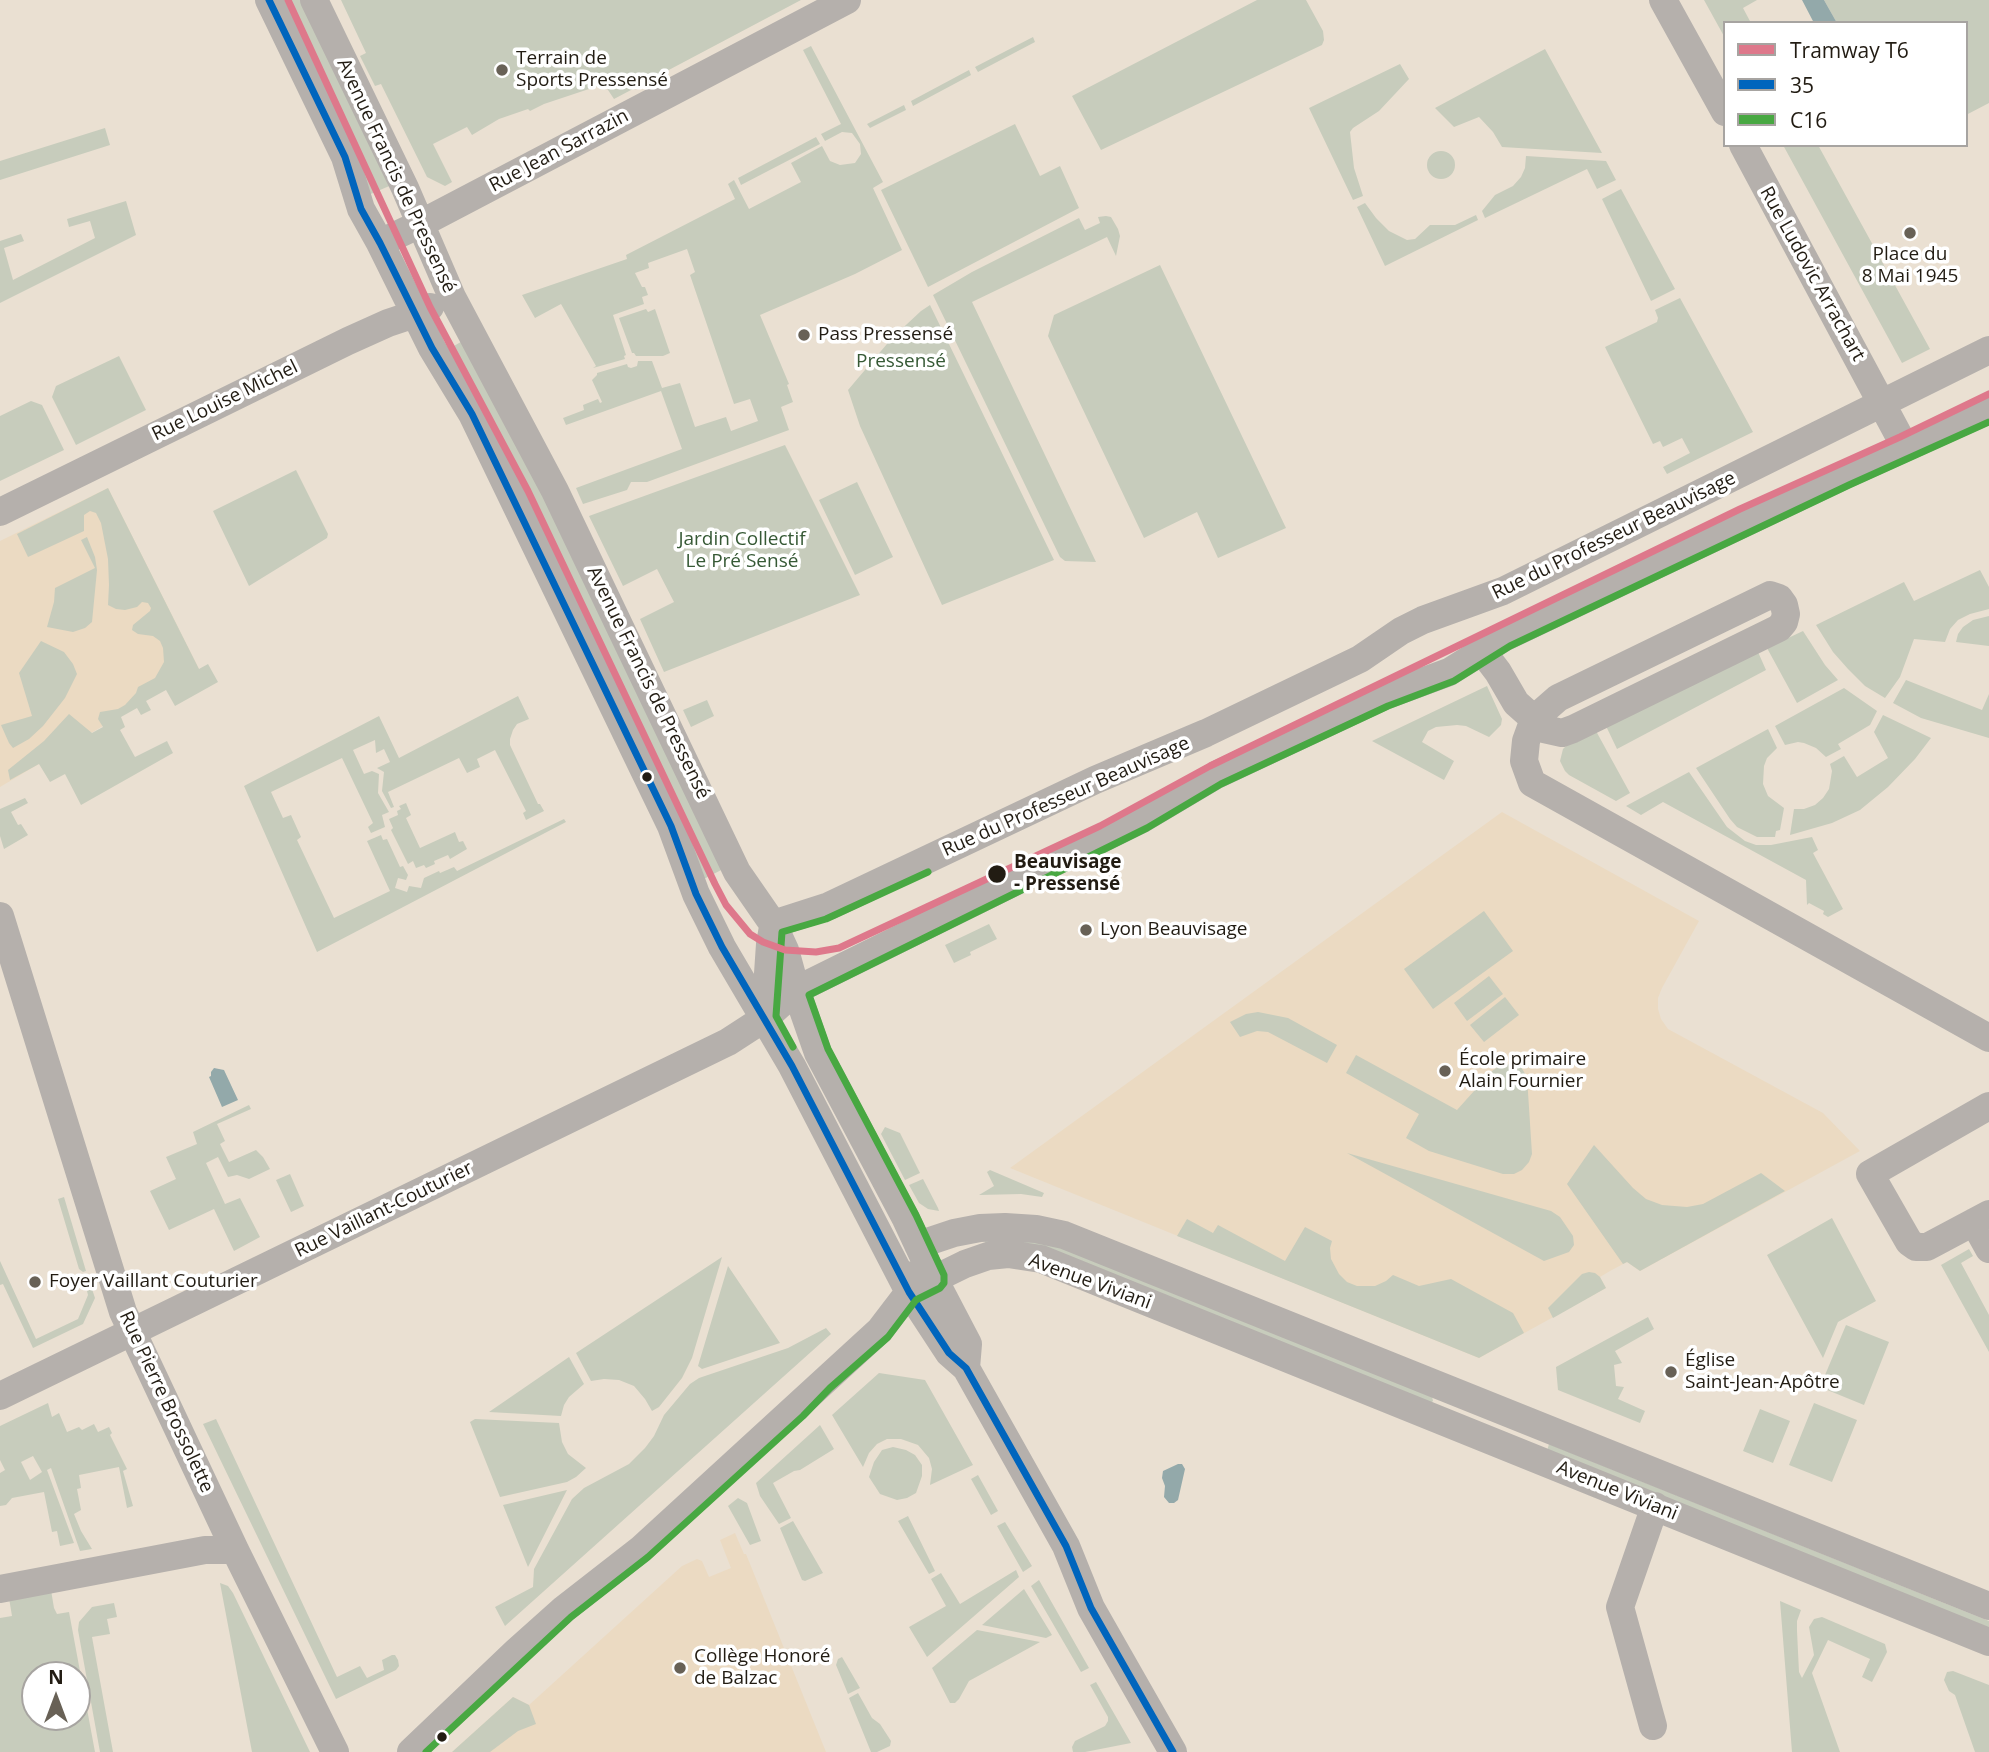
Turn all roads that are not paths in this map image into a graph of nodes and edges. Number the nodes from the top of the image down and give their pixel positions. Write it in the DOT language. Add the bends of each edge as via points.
graph roads {
  1 [pos="269,0"];
  2 [pos="314,0"];
  3 [pos="847,0"];
  4 [pos="1664,0"];
  5 [pos="1723,109"];
  6 [pos="1744,147"];
  7 [pos="420,224"];
  8 [pos="380,243"];
  9 [pos="452,297"];
  10 [pos="415,314"];
  11 [pos="1989,350"];
  12 [pos="1882,402"];
  13 [pos="1989,410"];
  14 [pos="1905,447"];
  15 [pos="0,512"];
  16 [pos="1482,651"];
  17 [pos="1534,719"];
  18 [pos="0,916"];
  19 [pos="773,924"];
  20 [pos="796,990"];
  21 [pos="765,1018"];
  22 [pos="1989,1038"];
  23 [pos="1989,1106"];
  24 [pos="1981,1218"];
  25 [pos="918,1245"];
  26 [pos="1989,1250"];
  27 [pos="934,1279"];
  28 [pos="908,1292"];
  29 [pos="131,1332"];
  30 [pos="966,1368"];
  31 [pos="1461,1392"];
  32 [pos="0,1396"];
  33 [pos="1449,1424"];
  34 [pos="1655,1506"];
  35 [pos="235,1550"];
  36 [pos="0,1589"];
  37 [pos="1989,1606"];
  38 [pos="1989,1642"];
  39 [pos="1653,1726"];
  40 [pos="335,1752"];
  41 [pos="411,1752"];
  42 [pos="1173,1752"];
  1 -- 8 [label="street, Avenue Francis de Pressensé" via="345,157 361,209"];
  2 -- 7 [label="street, Avenue Francis de Pressensé"];
  3 -- 7 [label="street, Rue Jean Sarrazin"];
  4 -- 5 [label="street"];
  6 -- 12 [label="street, Rue Ludovic Arrachart"];
  7 -- 8 [label="street, Rue Jean Sarrazin"];
  7 -- 9 [label="street, Avenue Francis de Pressensé"];
  8 -- 10 [label="street, Avenue Francis de Pressensé"];
  9 -- 10 [label="street, Rue Louise Michel"];
  9 -- 19 [label="street, Avenue Francis de Pressensé" via="555,491 737,872"];
  10 -- 15 [label="street, Rue Louise Michel" via="348,341"];
  10 -- 21 [label="street, Avenue Francis de Pressensé" via="472,414 671,826 722,947"];
  11 -- 12 [label="street, Rue du Professeur Beauvisage"];
  12 -- 14 [label="street, Rue Ludovic Arrachart"];
  12 -- 19 [label="street, Rue du Professeur Beauvisage" via="1503,591 1423,620 1360,659 1206,733 1095,780 829,906"];
  13 -- 14 [label="street"];
  14 -- 16 [label="street"];
  16 -- 17 [label="street" via="1516,703"];
  16 -- 20 [label="street" via="1449,672 1384,696 1216,775 1142,819"];
  17 -- 17 [label="street" via="1550,732 1573,729 1779,628 1786,614 1784,605 1770,595 1559,698"];
  17 -- 22 [label="street" via="1524,761 1532,783"];
  18 -- 29 [label="street, Rue Pierre Brossolette"];
  19 -- 20 [label="street, Avenue Francis de Pressensé"];
  19 -- 21 [label="street"];
  20 -- 21 [label="street"];
  20 -- 25 [label="street, Avenue Francis de Pressensé" via="818,1053"];
  21 -- 28 [label="street, Avenue Francis de Pressensé"];
  21 -- 29 [label="street, Rue Vaillant-Couturier" via="712,1050"];
  23 -- 24 [label="street" via="1870,1174 1916,1247 1927,1247"];
  24 -- 26 [label="street"];
  25 -- 27 [label="street, Avenue Francis de Pressensé"];
  25 -- 28 [label="street"];
  25 -- 31 [label="street, Avenue Viviani" via="980,1228 1064,1234"];
  27 -- 28 [label="street, Avenue Viviani"];
  27 -- 30 [label="street, Avenue Francis de Pressensé" via="968,1344"];
  27 -- 33 [label="street, Avenue Viviani" via="988,1256 1041,1259"];
  28 -- 30 [label="street, Avenue Francis de Pressensé" via="949,1353"];
  28 -- 41 [label="street" via="880,1330 796,1408 641,1549 564,1609"];
  29 -- 32 [label="street, Rue Vaillant-Couturier"];
  29 -- 35 [label="street, Rue Pierre Brossolette"];
  30 -- 42 [label="street, Avenue Francis de Pressensé" via="1066,1546 1090,1608"];
  31 -- 33 [label="street" via="1446,1409"];
  31 -- 37 [label="street, Avenue Viviani"];
  33 -- 34 [label="street, Avenue Viviani"];
  34 -- 38 [label="street, Avenue Viviani"];
  34 -- 39 [label="street" via="1620,1607"];
  35 -- 36 [label="street" via="205,1550"];
  35 -- 40 [label="street, Rue Pierre Brossolette"];
}
